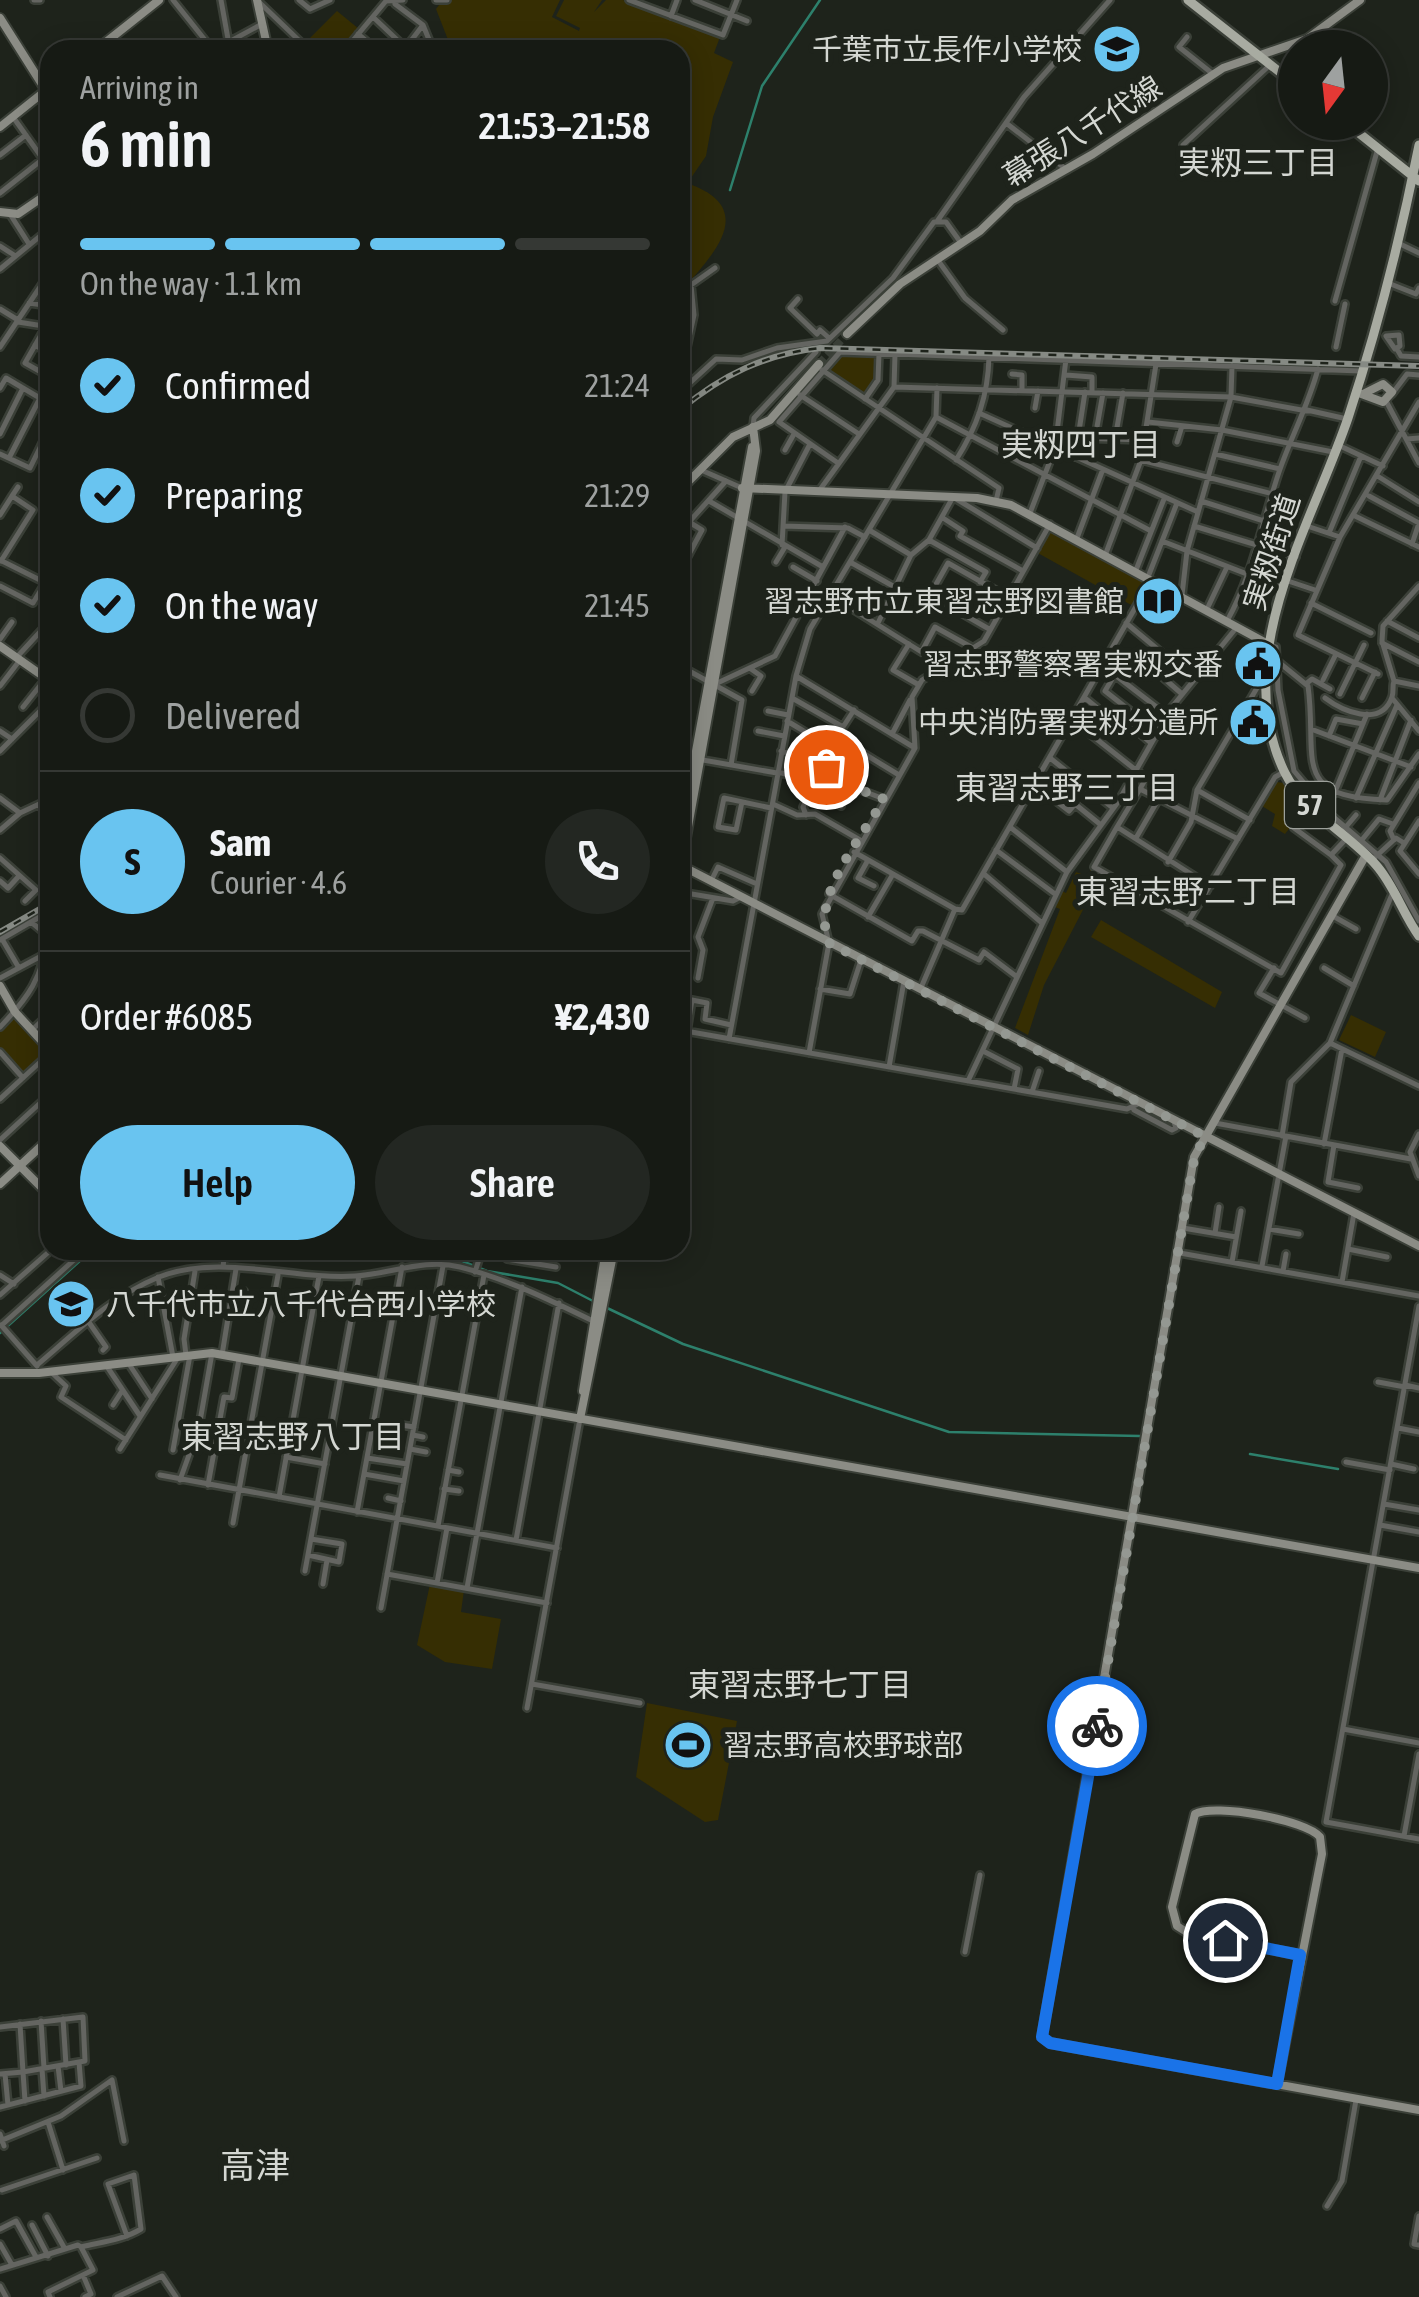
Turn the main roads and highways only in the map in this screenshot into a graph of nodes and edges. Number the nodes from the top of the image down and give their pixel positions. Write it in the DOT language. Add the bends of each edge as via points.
graph roads {
  1 [pos="1188,0"];
  2 [pos="1278,71"];
  3 [pos="1368,140"];
  4 [pos="1419,146"];
  5 [pos="1416,178"];
  6 [pos="1419,936"];
  1 -- 2 [label="main road"];
  3 -- 5 [label="main road"];
  4 -- 5 [label="main road, 実籾街道 / 57"];
  5 -- 6 [label="main road, 実籾街道 / 57" via="1359,393 1306,526 1264,676 1284,772 1310,805 1372,857"];
}
